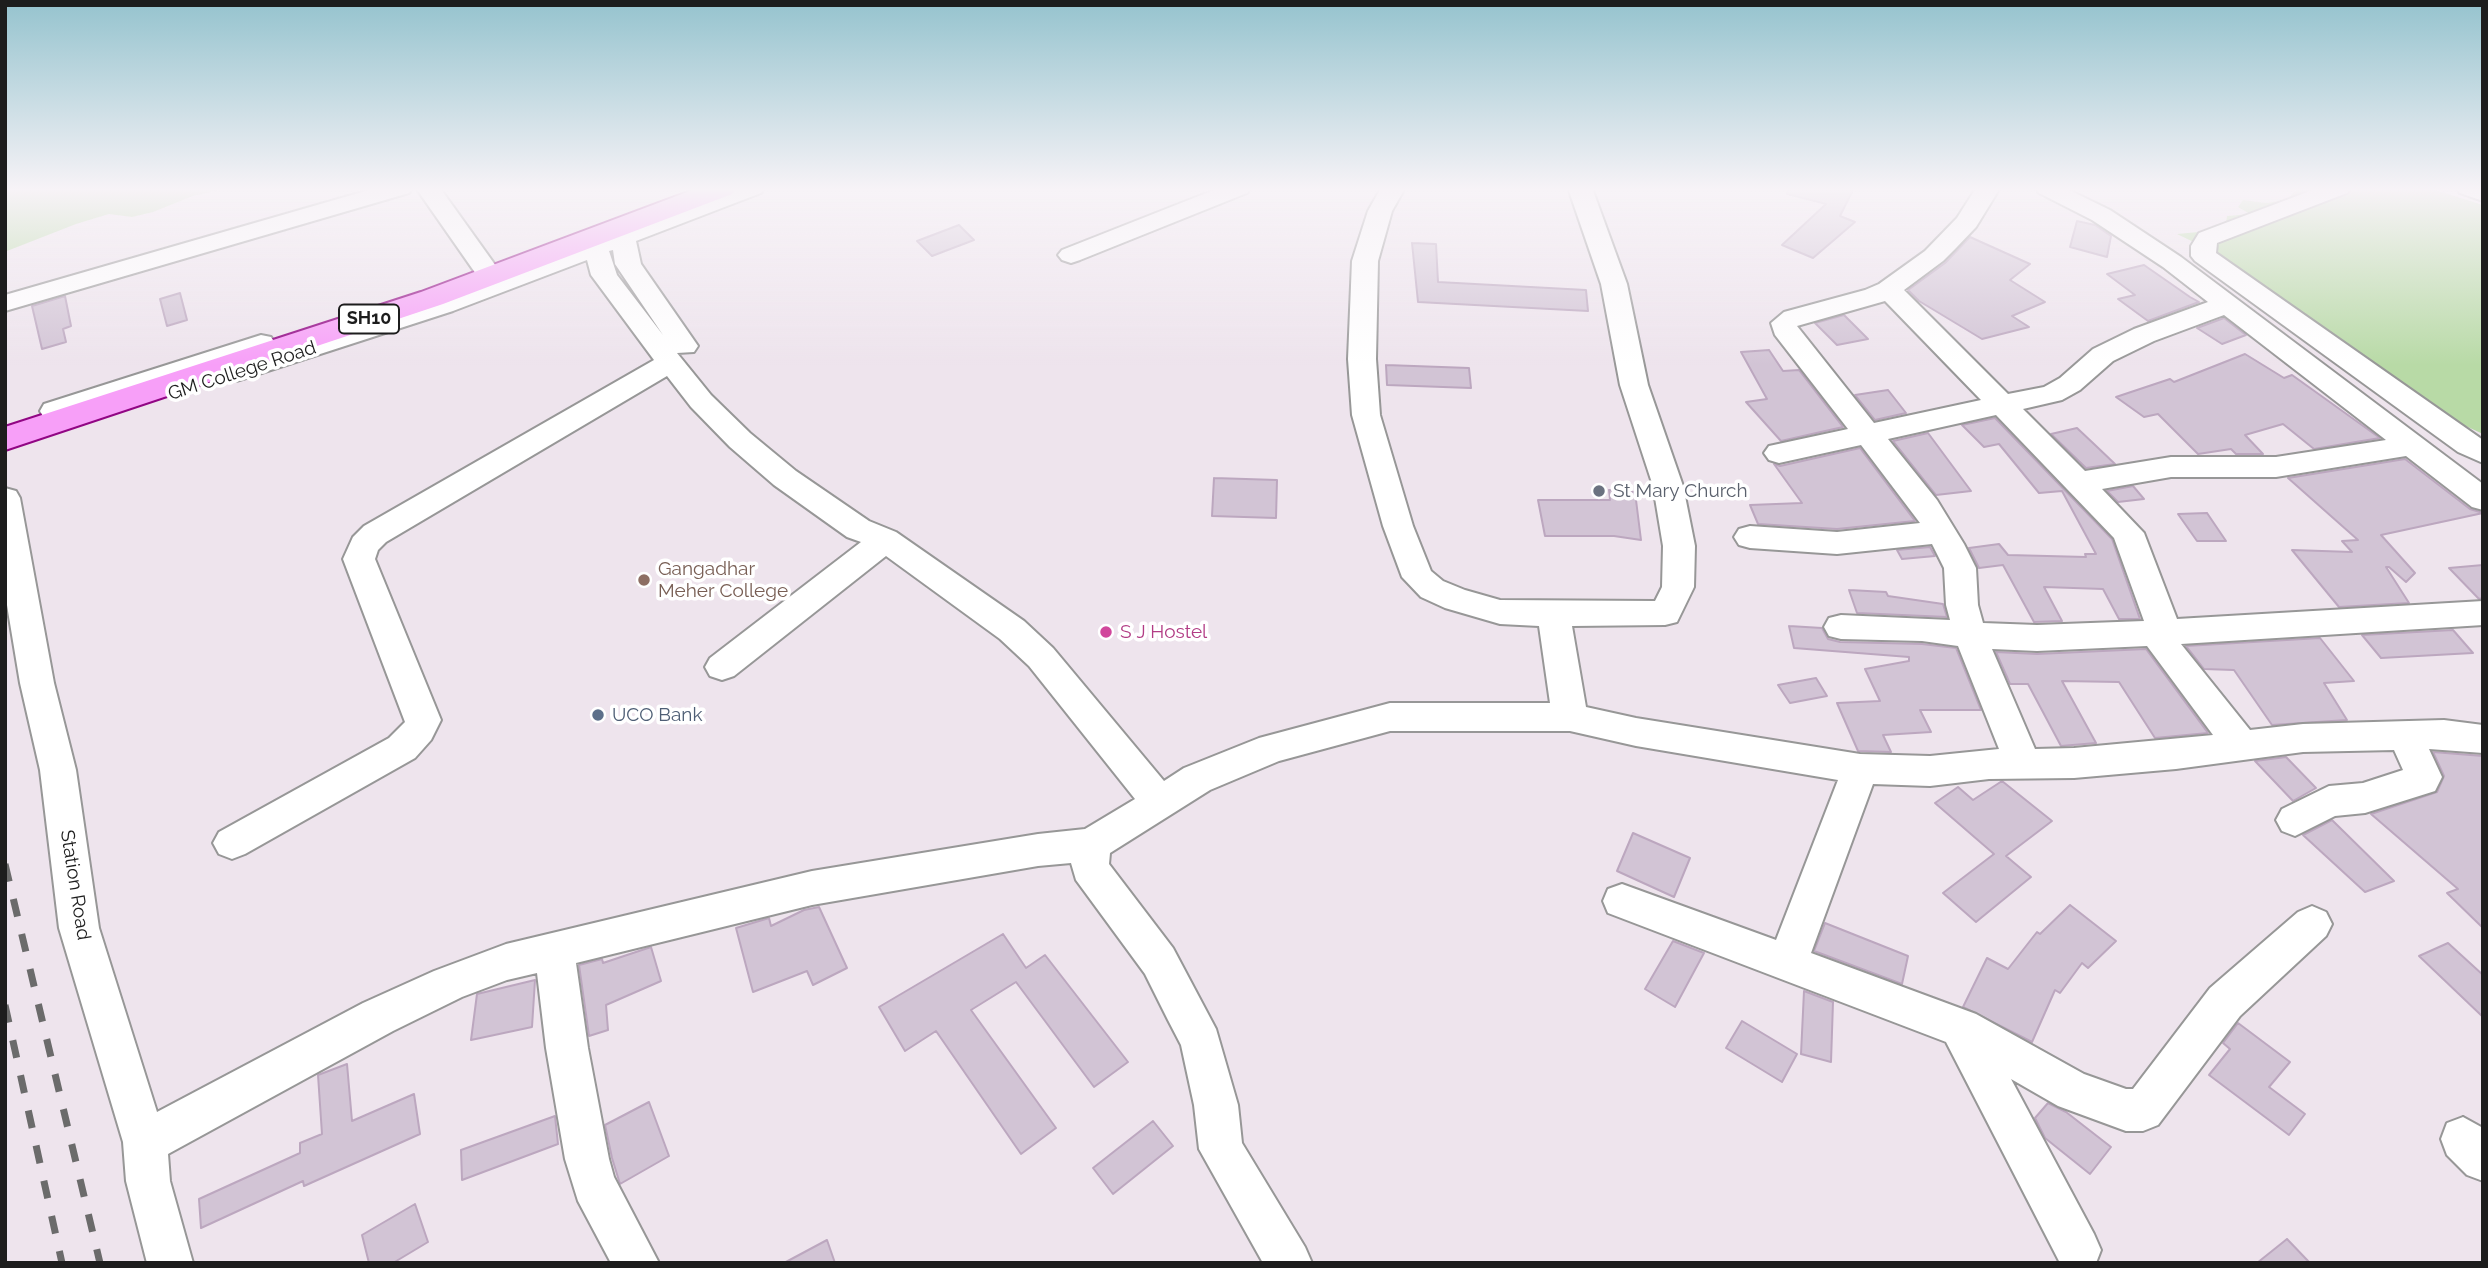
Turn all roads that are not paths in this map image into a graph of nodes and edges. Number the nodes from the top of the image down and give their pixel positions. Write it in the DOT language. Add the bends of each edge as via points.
graph roads {
  1 [pos="197,247"];
  2 [pos="470,247"];
  3 [pos="548,247"];
  4 [pos="566,247"];
  5 [pos="600,247"];
  6 [pos="625,247"];
  7 [pos="1091,247"];
  8 [pos="1369,247"];
  9 [pos="1601,247"];
  10 [pos="1943,247"];
  11 [pos="2150,247"];
  12 [pos="2203,247"];
  13 [pos="596,249"];
  14 [pos="1071,255"];
  15 [pos="485,269"];
  16 [pos="1888,289"];
  17 [pos="5,303"];
  18 [pos="2228,304"];
  19 [pos="672,361"];
  20 [pos="2003,405"];
  21 [pos="54,411"];
  22 [pos="1867,435"];
  23 [pos="5,439"];
  24 [pos="2411,444"];
  25 [pos="5,450"];
  26 [pos="1779,453"];
  27 [pos="2483,453"];
  28 [pos="2080,482"];
  29 [pos="2481,495"];
  30 [pos="5,499"];
  31 [pos="1940,532"];
  32 [pos="1750,537"];
  33 [pos="885,540"];
  34 [pos="2483,613"];
  35 [pos="1554,614"];
  36 [pos="1840,627"];
  37 [pos="2161,632"];
  38 [pos="1970,635"];
  39 [pos="722,667"];
  40 [pos="1570,717"];
  41 [pos="2406,736"];
  42 [pos="2483,739"];
  43 [pos="2242,746"];
  44 [pos="2023,764"];
  45 [pos="1860,769"];
  46 [pos="1159,802"];
  47 [pos="2295,820"];
  48 [pos="232,843"];
  49 [pos="1092,845"];
  50 [pos="1622,901"];
  51 [pos="2312,924"];
  52 [pos="554,950"];
  53 [pos="1787,963"];
  54 [pos="1961,1028"];
  55 [pos="145,1142"];
  56 [pos="2078,1250"];
  57 [pos="170,1263"];
  58 [pos="636,1263"];
  59 [pos="1289,1263"];
  1 -- 17 [label="street"];
  2 -- 15 [label="street"];
  3 -- 15 [label="street"];
  4 -- 23 [label="main road, SH10" via="432,298"];
  5 -- 13 [label="street, GM College Road"];
  6 -- 33 [label="street" via="628,264 710,387 771,442 864,512"];
  7 -- 14 [label="street"];
  8 -- 35 [label="street" via="1362,359 1366,415 1418,577 1456,600 1500,612"];
  9 -- 35 [label="street" via="1614,284 1634,386 1668,486 1679,546 1678,587 1665,613"];
  10 -- 16 [label="street"];
  11 -- 18 [label="street"];
  12 -- 27 [label="street" via="2204,256"];
  13 -- 19 [label="street" via="604,275"];
  13 -- 25 [label="street, GM College Road" via="444,305"];
  15 -- 21 [label="street"];
  16 -- 20 [label="street"];
  16 -- 22 [label="street" via="1784,323 1784,329"];
  18 -- 20 [label="street" via="2103,355 2052,394"];
  18 -- 24 [label="street"];
  19 -- 33 [label="street" via="701,401 785,478 858,528"];
  19 -- 48 [label="street" via="375,534 364,545 359,559 423,720 419,730 401,748"];
  20 -- 22 [label="street"];
  20 -- 28 [label="street"];
  22 -- 26 [label="street"];
  22 -- 31 [label="street" via="1926,507"];
  24 -- 28 [label="street" via="2276,467 2171,467"];
  24 -- 29 [label="street"];
  28 -- 37 [label="street" via="2128,533"];
  30 -- 55 [label="street, Station Road" via="37,683 58,770 79,928"];
  31 -- 32 [label="street" via="1837,543"];
  31 -- 38 [label="street" via="1960,568 1962,606"];
  33 -- 39 [label="street"];
  33 -- 46 [label="street" via="1032,648"];
  34 -- 37 [label="street"];
  35 -- 40 [label="street"];
  36 -- 38 [label="street"];
  37 -- 38 [label="street" via="2037,638"];
  37 -- 43 [label="street" via="2163,645"];
  38 -- 44 [label="street"];
  40 -- 45 [label="street"];
  40 -- 46 [label="street" via="1390,717 1272,748 1198,779"];
  41 -- 42 [label="street"];
  41 -- 43 [label="street" via="2303,738"];
  41 -- 47 [label="street" via="2424,777 2421,780 2365,798 2329,801"];
  43 -- 44 [label="street"];
  44 -- 45 [label="street" via="1930,771"];
  45 -- 53 [label="street"];
  46 -- 49 [label="street"];
  49 -- 52 [label="street" via="812,888"];
  49 -- 59 [label="street" via="1090,868 1159,961 1201,1043 1221,1149"];
  50 -- 53 [label="street"];
  51 -- 54 [label="street" via="2225,1002 2143,1110 2126,1110 2073,1091"];
  52 -- 55 [label="street" via="506,962 390,1011"];
  52 -- 58 [label="street" via="587,1159 594,1185"];
  53 -- 54 [label="street"];
  54 -- 56 [label="street"];
  55 -- 57 [label="street, Station Road" via="148,1181"];
}
